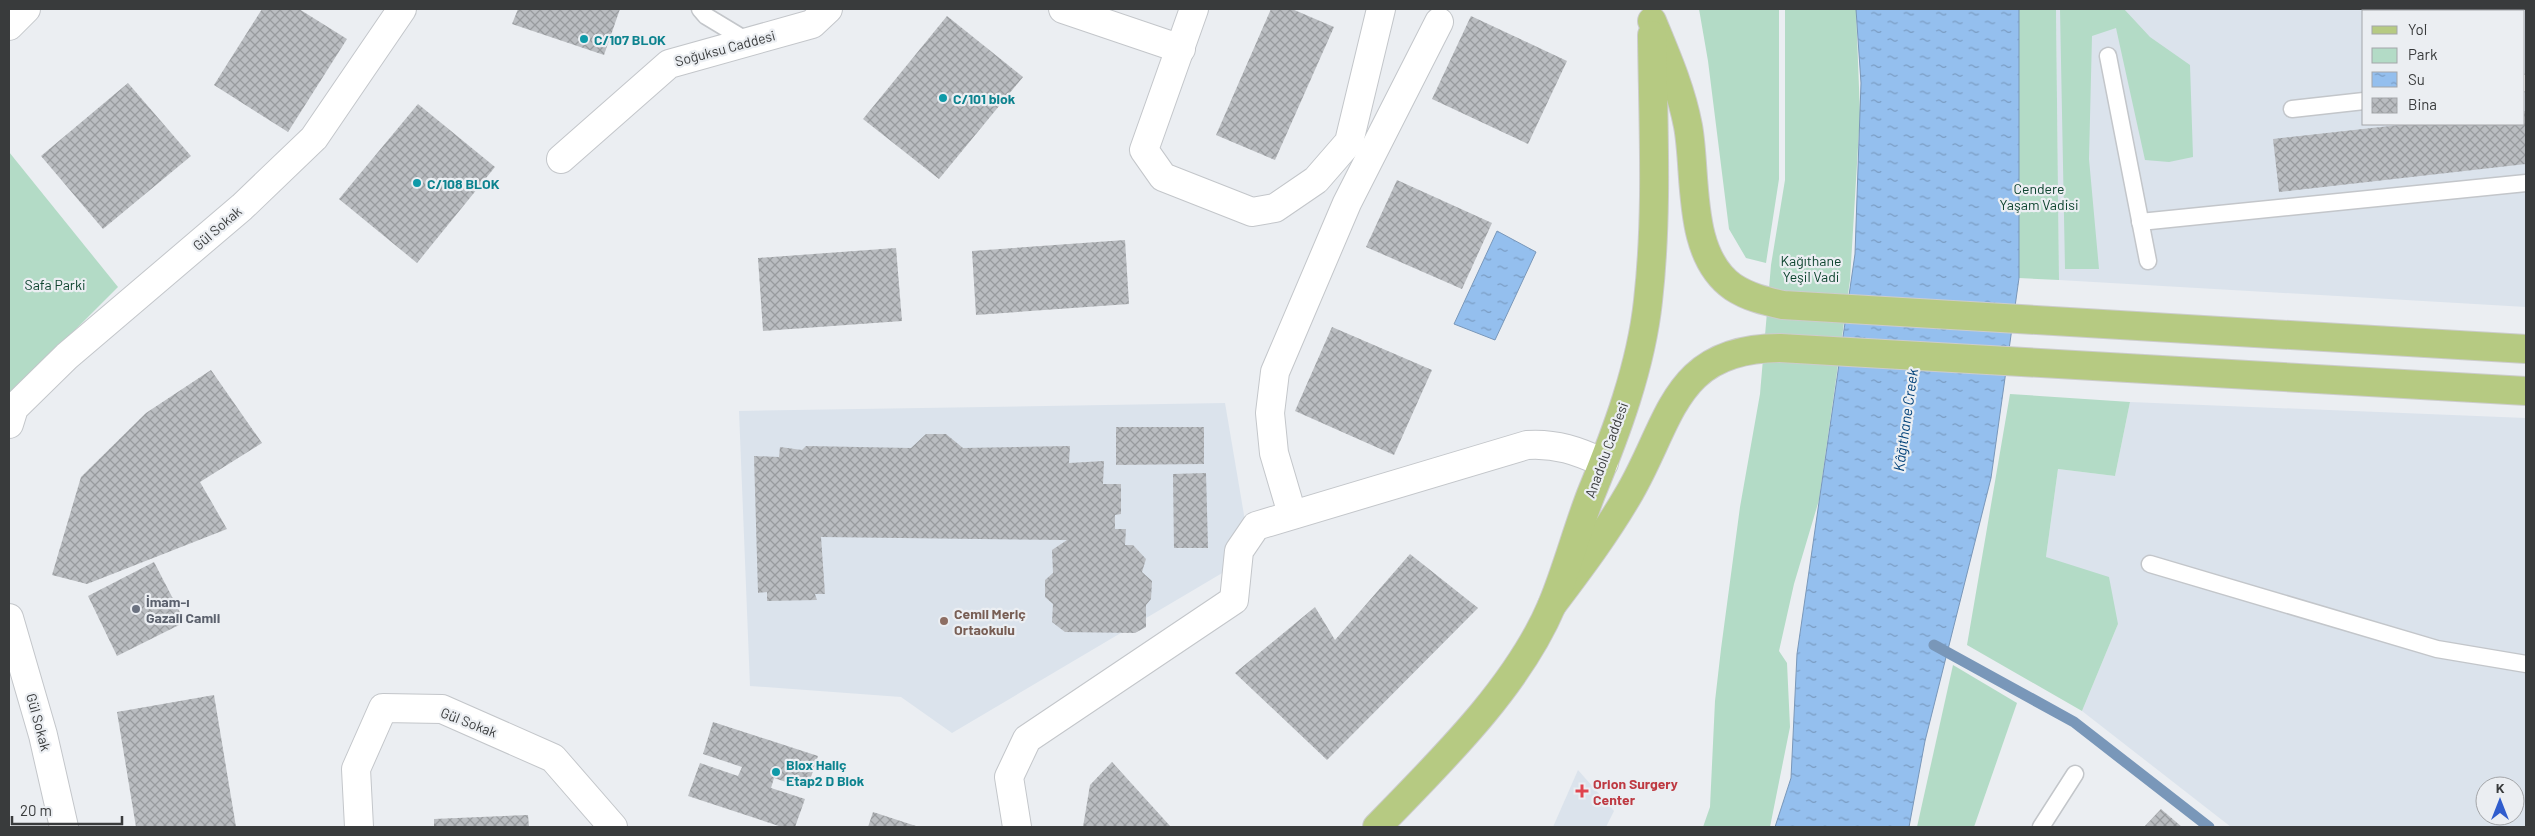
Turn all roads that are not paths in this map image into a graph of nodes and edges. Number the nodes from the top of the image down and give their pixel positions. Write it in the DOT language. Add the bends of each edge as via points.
graph roads {
  1 [pos="26,9"];
  2 [pos="402,9"];
  3 [pos="700,9"];
  4 [pos="828,9"];
  5 [pos="1063,9"];
  6 [pos="1194,9"];
  7 [pos="1382,9"];
  8 [pos="1650,15"];
  9 [pos="1439,22"];
  10 [pos="9,26"];
  11 [pos="749,42"];
  12 [pos="1181,49"];
  13 [pos="2108,56"];
  14 [pos="2362,101"];
  15 [pos="2292,110"];
  16 [pos="561,159"];
  17 [pos="2526,183"];
  18 [pos="2140,222"];
  19 [pos="2148,261"];
  20 [pos="2526,349"];
  21 [pos="2526,391"];
  22 [pos="9,424"];
  23 [pos="1604,463"];
  24 [pos="1292,514"];
  25 [pos="2150,564"];
  26 [pos="1552,605"];
  27 [pos="9,618"];
  28 [pos="2526,664"];
  29 [pos="2075,774"];
  30 [pos="64,827"];
  31 [pos="358,827"];
  32 [pos="613,827"];
  33 [pos="1017,827"];
  34 [pos="1377,827"];
  35 [pos="2041,827"];
  1 -- 10 [label="street"];
  2 -- 22 [label="street, Gül Sokak" via="314,138 242,207 67,356 14,408"];
  3 -- 11 [label="lane"];
  4 -- 11 [label="street, Soğuksu Caddesi" via="812,24"];
  5 -- 12 [label="street"];
  6 -- 12 [label="street"];
  7 -- 12 [label="street" via="1349,142 1316,180 1275,208 1252,212 1163,177 1144,150"];
  8 -- 20 [label="main road" via="1670,64 1688,127 1695,200 1709,260 1733,287 1752,297 1783,305"];
  8 -- 23 [label="main road, Anadolu Caddesi" via="1653,214 1648,301 1635,370"];
  9 -- 24 [label="street" via="1346,203 1275,372 1270,413 1274,453"];
  11 -- 16 [label="street, Soğuksu Caddesi" via="668,64"];
  13 -- 18 [label="lane"];
  14 -- 15 [label="lane"];
  17 -- 18 [label="lane"];
  18 -- 19 [label="lane"];
  21 -- 26 [label="main road" via="1780,348 1747,351 1706,368 1683,387 1664,419 1646,465 1607,531"];
  23 -- 24 [label="street" via="1563,447 1527,445"];
  23 -- 26 [label="main road, Anadolu Caddesi" via="1576,532"];
  24 -- 33 [label="street" via="1256,526 1239,551 1234,600 1028,739 1009,777"];
  25 -- 28 [label="lane" via="2437,649"];
  26 -- 34 [label="main road, Anadolu Caddesi" via="1503,686 1457,744"];
  27 -- 30 [label="street, Gül Sokak" via="43,735"];
  29 -- 35 [label="lane"];
  31 -- 32 [label="street, Gül Sokak" via="356,769 383,708 442,709 553,758"];
}
